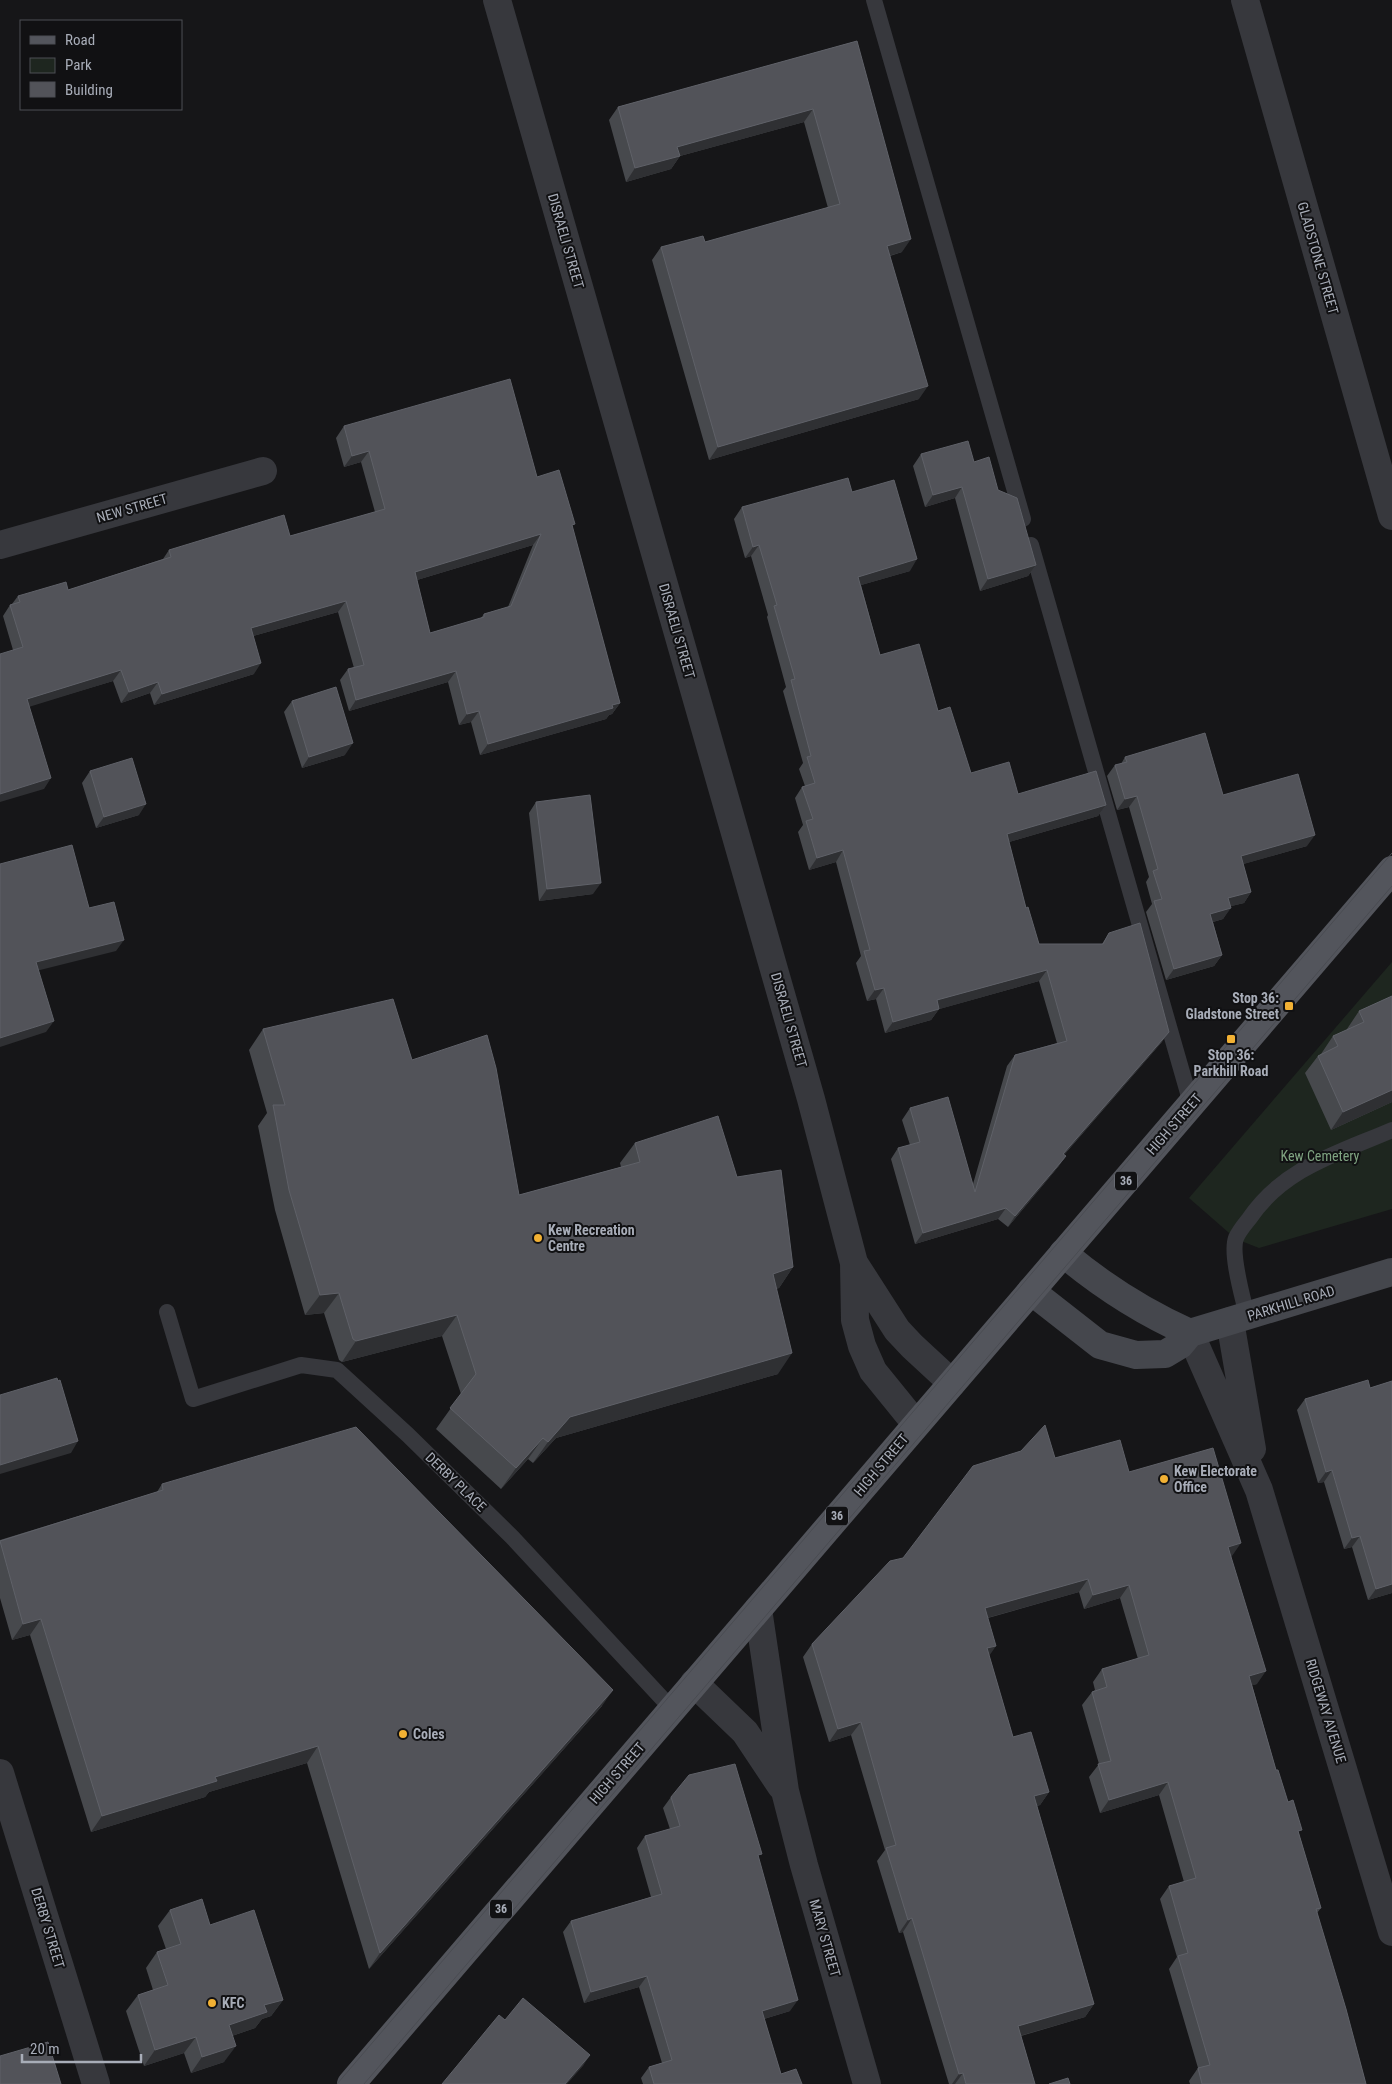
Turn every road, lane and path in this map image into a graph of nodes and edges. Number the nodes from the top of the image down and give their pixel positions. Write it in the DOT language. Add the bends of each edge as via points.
graph roads {
  1 [pos="497,0"];
  2 [pos="874,0"];
  3 [pos="1245,0"];
  4 [pos="263,471"];
  5 [pos="1392,516"];
  6 [pos="0,545"];
  7 [pos="1392,870"];
  8 [pos="1188,1108"];
  9 [pos="1392,1130"];
  10 [pos="1063,1253"];
  11 [pos="854,1263"];
  12 [pos="1392,1272"];
  13 [pos="1031,1291"];
  14 [pos="167,1312"];
  15 [pos="1239,1319"];
  16 [pos="1190,1333"];
  17 [pos="952,1383"];
  18 [pos="916,1424"];
  19 [pos="1259,1490"];
  20 [pos="758,1609"];
  21 [pos="694,1683"];
  22 [pos="672,1709"];
  23 [pos="0,1773"];
  24 [pos="785,1791"];
  25 [pos="1392,1932"];
  26 [pos="96,2084"];
  27 [pos="351,2084"];
  28 [pos="867,2084"];
  1 -- 11 [label="street, DISRAELI STREET" via="811,1099"];
  2 -- 8 [label="lane" via="1185,1084"];
  3 -- 5 [label="street, GLADSTONE STREET"];
  4 -- 6 [label="street, NEW STREET"];
  7 -- 8 [label="main road, HIGH STREET / 36"];
  8 -- 10 [label="main road, HIGH STREET / 36"];
  9 -- 15 [label="lane" via="1312,1164 1281,1182 1257,1207 1236,1238"];
  10 -- 13 [label="main road, HIGH STREET / 36"];
  10 -- 16 [label="street" via="1092,1278"];
  11 -- 17 [label="street, DISRAELI STREET" via="897,1330"];
  11 -- 18 [label="street, DISRAELI STREET" via="855,1320 862,1346 872,1371"];
  12 -- 15 [label="street, PARKHILL ROAD"];
  13 -- 16 [label="street, PARKHILL ROAD" via="1100,1345 1136,1355 1165,1354 1180,1345"];
  13 -- 17 [label="main road, HIGH STREET / 36"];
  14 -- 22 [label="lane, DERBY PLACE" via="193,1399 301,1365 337,1370 512,1537"];
  15 -- 16 [label="street, PARKHILL ROAD"];
  15 -- 19 [label="street, RIDGEWAY AVENUE"];
  16 -- 19 [label="street, RIDGEWAY AVENUE"];
  17 -- 18 [label="main road, HIGH STREET / 36"];
  18 -- 20 [label="main road, HIGH STREET / 36"];
  19 -- 25 [label="street, RIDGEWAY AVENUE"];
  20 -- 21 [label="main road, HIGH STREET / 36"];
  20 -- 24 [label="street, MARY STREET"];
  21 -- 22 [label="main road, HIGH STREET / 36"];
  21 -- 24 [label="street, MARY STREET" via="745,1732"];
  22 -- 27 [label="main road, HIGH STREET / 36"];
  23 -- 26 [label="street, DERBY STREET"];
  24 -- 28 [label="street, MARY STREET"];
}
